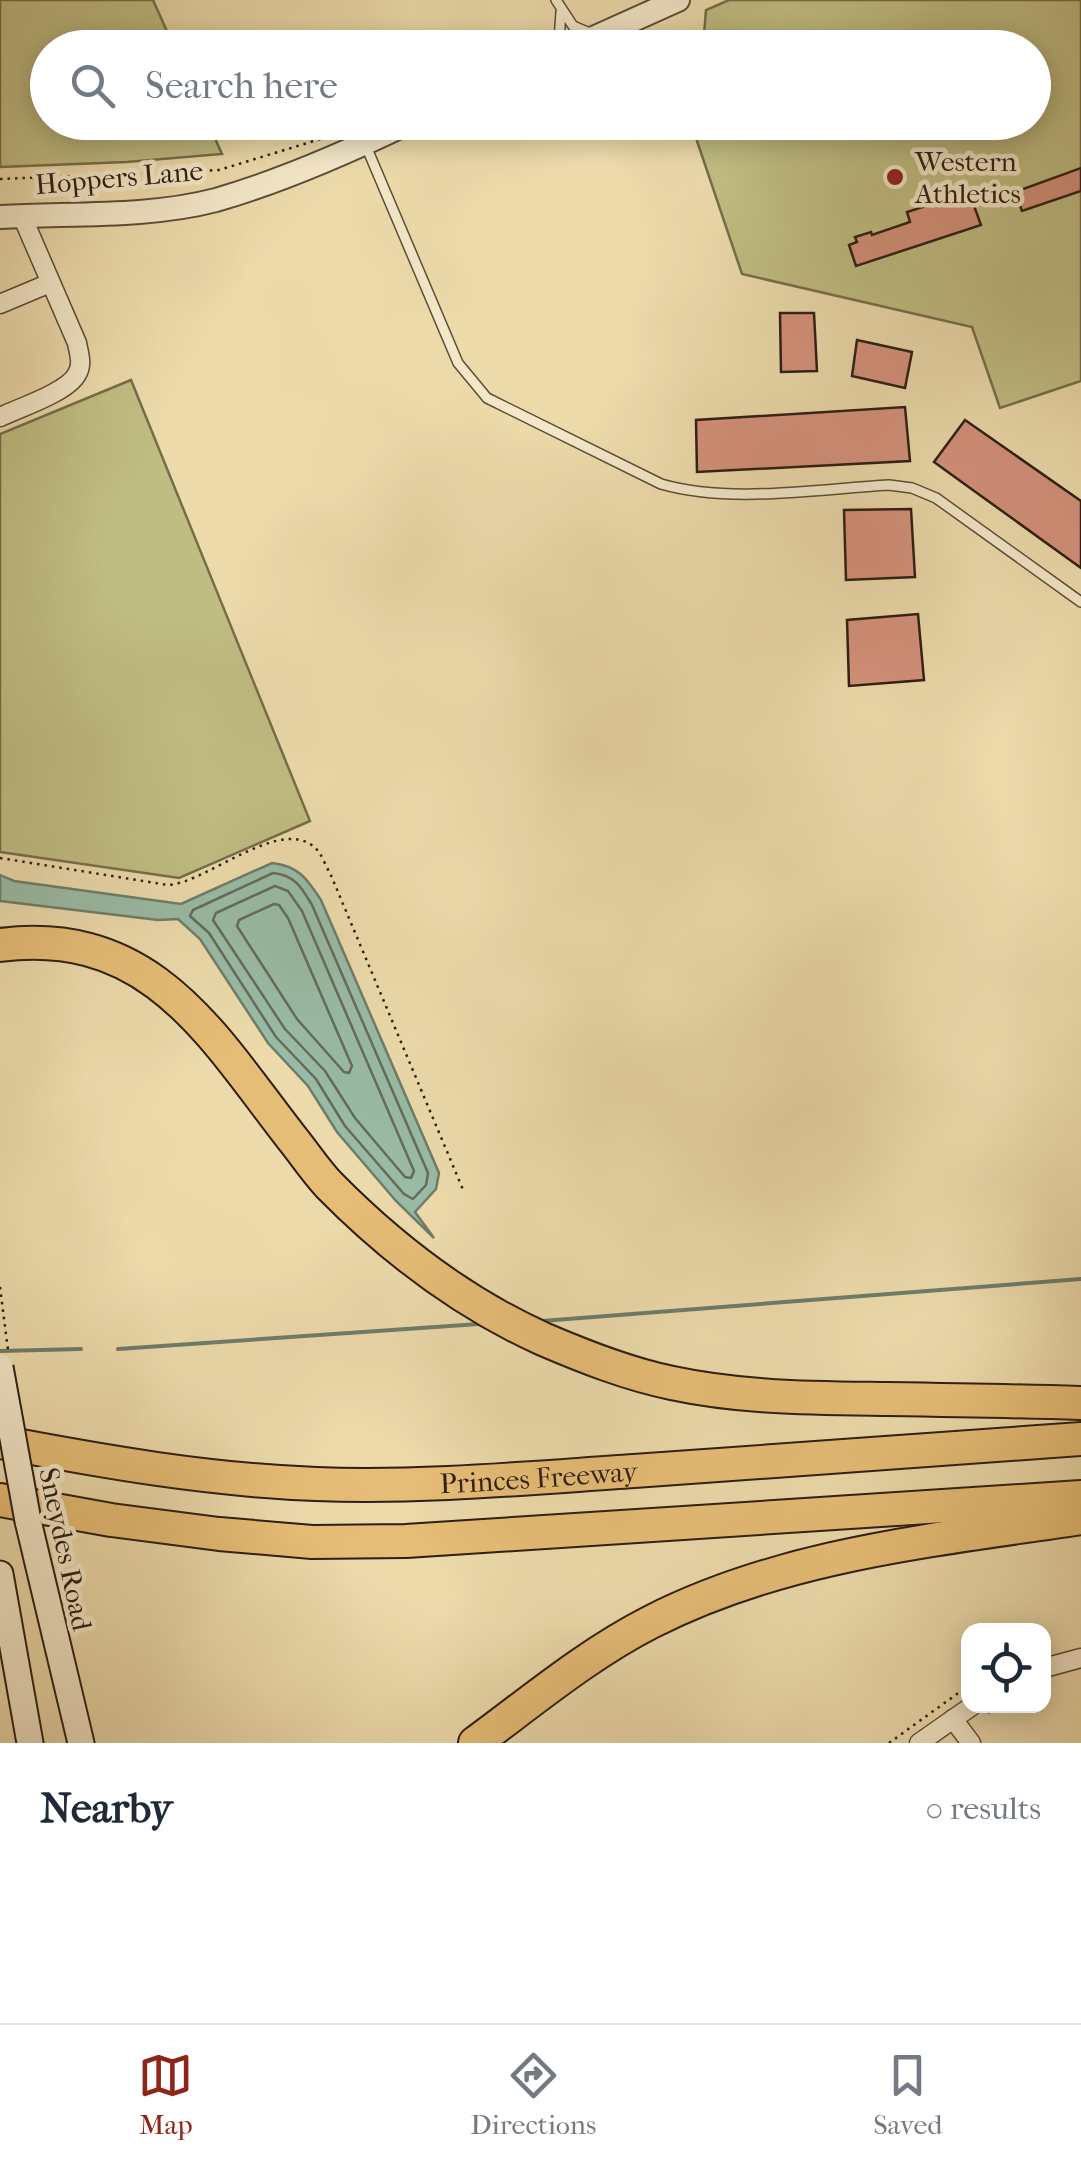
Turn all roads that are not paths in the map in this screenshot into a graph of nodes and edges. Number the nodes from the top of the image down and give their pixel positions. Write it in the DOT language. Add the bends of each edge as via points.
graph roads {
  1 [pos="678,0"];
  2 [pos="558,5"];
  3 [pos="559,30"];
  4 [pos="580,30"];
  5 [pos="610,30"];
  6 [pos="347,140"];
  7 [pos="365,140"];
  8 [pos="11,216"];
  9 [pos="50,283"];
  10 [pos="0,304"];
  11 [pos="0,417"];
  12 [pos="1081,602"];
  13 [pos="0,945"];
  14 [pos="0,1367"];
  15 [pos="1081,1403"];
  16 [pos="1081,1439"];
  17 [pos="0,1442"];
  18 [pos="1081,1497"];
  19 [pos="0,1500"];
  20 [pos="1081,1518"];
  21 [pos="0,1574"];
  22 [pos="1081,1658"];
  23 [pos="1051,1666"];
  24 [pos="969,1713"];
  25 [pos="953,1719"];
  26 [pos="30,1743"];
  27 [pos="81,1743"];
  28 [pos="474,1743"];
  29 [pos="919,1743"];
  30 [pos="970,1743"];
  1 -- 5 [label="street"];
  2 -- 3 [label="lane"];
  2 -- 4 [label="lane"];
  6 -- 8 [label="street, Hoppers Lane" via="214,200 156,210"];
  7 -- 12 [label="lane" via="458,362 488,398 692,493 912,488 936,498"];
  8 -- 9 [label="street"];
  9 -- 10 [label="street"];
  9 -- 11 [label="street" via="77,343 76,377"];
  13 -- 15 [label="highway" via="92,949 160,983 191,1008 326,1182 368,1222 445,1286 542,1338 671,1383 769,1397"];
  14 -- 27 [label="main road, Sneydes Road, bridge"];
  16 -- 17 [label="highway, Princes Freeway" via="355,1484 226,1479"];
  18 -- 19 [label="highway, Princes Freeway" via="312,1542 111,1520"];
  20 -- 28 [label="highway" via="811,1563 731,1586 650,1622"];
  21 -- 26 [label="main road"];
  22 -- 23 [label="street"];
  24 -- 25 [label="street"];
  25 -- 29 [label="street"];
  25 -- 30 [label="street"];
}
